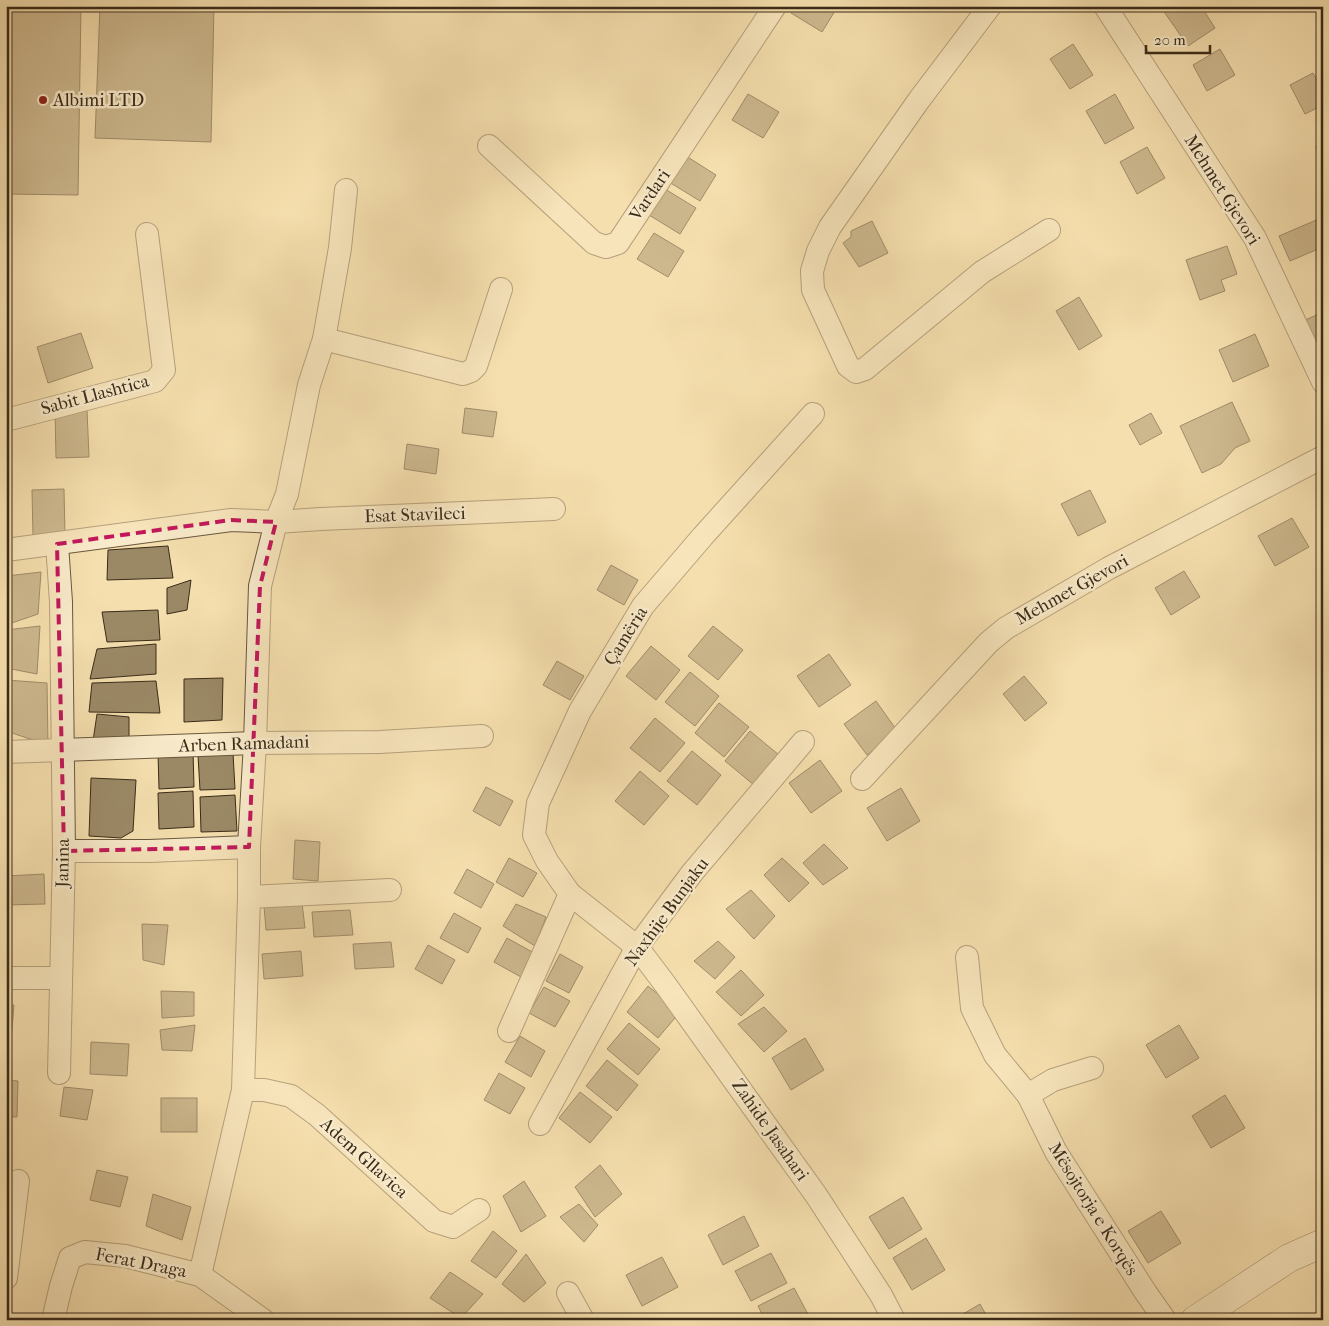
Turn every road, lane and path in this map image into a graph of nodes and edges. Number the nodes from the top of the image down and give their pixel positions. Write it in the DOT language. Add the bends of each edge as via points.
graph roads {
  1 [pos="775,6"];
  2 [pos="990,6"];
  3 [pos="1105,6"];
  4 [pos="489,146"];
  5 [pos="346,190"];
  6 [pos="1049,230"];
  7 [pos="147,234"];
  8 [pos="501,289"];
  9 [pos="324,339"];
  10 [pos="1323,382"];
  11 [pos="813,414"];
  12 [pos="6,420"];
  13 [pos="1323,457"];
  14 [pos="554,509"];
  15 [pos="276,522"];
  16 [pos="57,544"];
  17 [pos="6,550"];
  18 [pos="482,736"];
  19 [pos="254,742"];
  20 [pos="803,742"];
  21 [pos="62,748"];
  22 [pos="6,752"];
  23 [pos="862,780"];
  24 [pos="248,847"];
  25 [pos="64,850"];
  26 [pos="390,890"];
  27 [pos="570,894"];
  28 [pos="249,897"];
  29 [pos="637,946"];
  30 [pos="967,957"];
  31 [pos="6,978"];
  32 [pos="61,978"];
  33 [pos="509,1031"];
  34 [pos="1092,1068"];
  35 [pos="59,1074"];
  36 [pos="243,1090"];
  37 [pos="1028,1095"];
  38 [pos="540,1124"];
  39 [pos="18,1181"];
  40 [pos="479,1210"];
  41 [pos="1323,1243"];
  42 [pos="200,1275"];
  43 [pos="6,1278"];
  44 [pos="568,1293"];
  45 [pos="53,1320"];
  46 [pos="263,1320"];
  47 [pos="583,1320"];
  48 [pos="894,1320"];
  49 [pos="1166,1320"];
  50 [pos="1195,1320"];
  1 -- 4 [label="street, Vardari" via="618,243 606,247 594,243"];
  2 -- 6 [label="street" via="830,227 812,271 813,290 848,366 856,372 865,369 982,272"];
  3 -- 10 [label="street, Mehmet Gjevori" via="1255,238"];
  5 -- 9 [label="street" via="340,248"];
  7 -- 12 [label="street, Sabit Llashtica" via="164,370 155,381"];
  8 -- 9 [label="street" via="476,366 463,374"];
  9 -- 15 [label="street" via="309,385 287,494"];
  11 -- 27 [label="street, Çamëria" via="643,606 580,711 538,803 534,835"];
  13 -- 23 [label="street, Mehmet Gjevori" via="1108,568 1006,628 989,642"];
  14 -- 15 [label="street, Esat Stavileci"];
  15 -- 16 [label="street, Esat Stavileci" via="231,520"];
  15 -- 19 [label="street" via="260,586"];
  16 -- 17 [label="street, Esat Stavileci"];
  16 -- 21 [label="street" via="61,602"];
  18 -- 19 [label="street, Arben Ramadani" via="380,742"];
  19 -- 21 [label="street, Arben Ramadani"];
  19 -- 24 [label="street"];
  20 -- 29 [label="street, Naxhije Bunjaku" via="692,873"];
  21 -- 22 [label="street, Arben Ramadani"];
  21 -- 25 [label="street, Janina"];
  24 -- 25 [label="street"];
  24 -- 28 [label="street"];
  25 -- 32 [label="street, Janina"];
  26 -- 28 [label="street"];
  27 -- 29 [label="street, Çamëria"];
  27 -- 33 [label="street"];
  28 -- 36 [label="street"];
  29 -- 38 [label="street, Naxhije Bunjaku"];
  29 -- 48 [label="street, Zahide Jasahari" via="816,1195"];
  30 -- 37 [label="street, Mësojtorja e Korqës" via="972,1008 995,1055"];
  31 -- 32 [label="street"];
  32 -- 35 [label="street, Janina"];
  34 -- 37 [label="street" via="1052,1080"];
  36 -- 40 [label="street, Adem Gllavica" via="264,1090 291,1096 317,1115 434,1221 454,1227"];
  36 -- 42 [label="street"];
  37 -- 49 [label="street, Mësojtorja e Korqës" via="1056,1152"];
  39 -- 43 [label="street"];
  41 -- 50 [label="street" via="1289,1258"];
  42 -- 45 [label="street, Ferat Draga" via="125,1256 85,1252 70,1258"];
  42 -- 46 [label="street, Ferat Draga"];
  44 -- 47 [label="street"];
}
